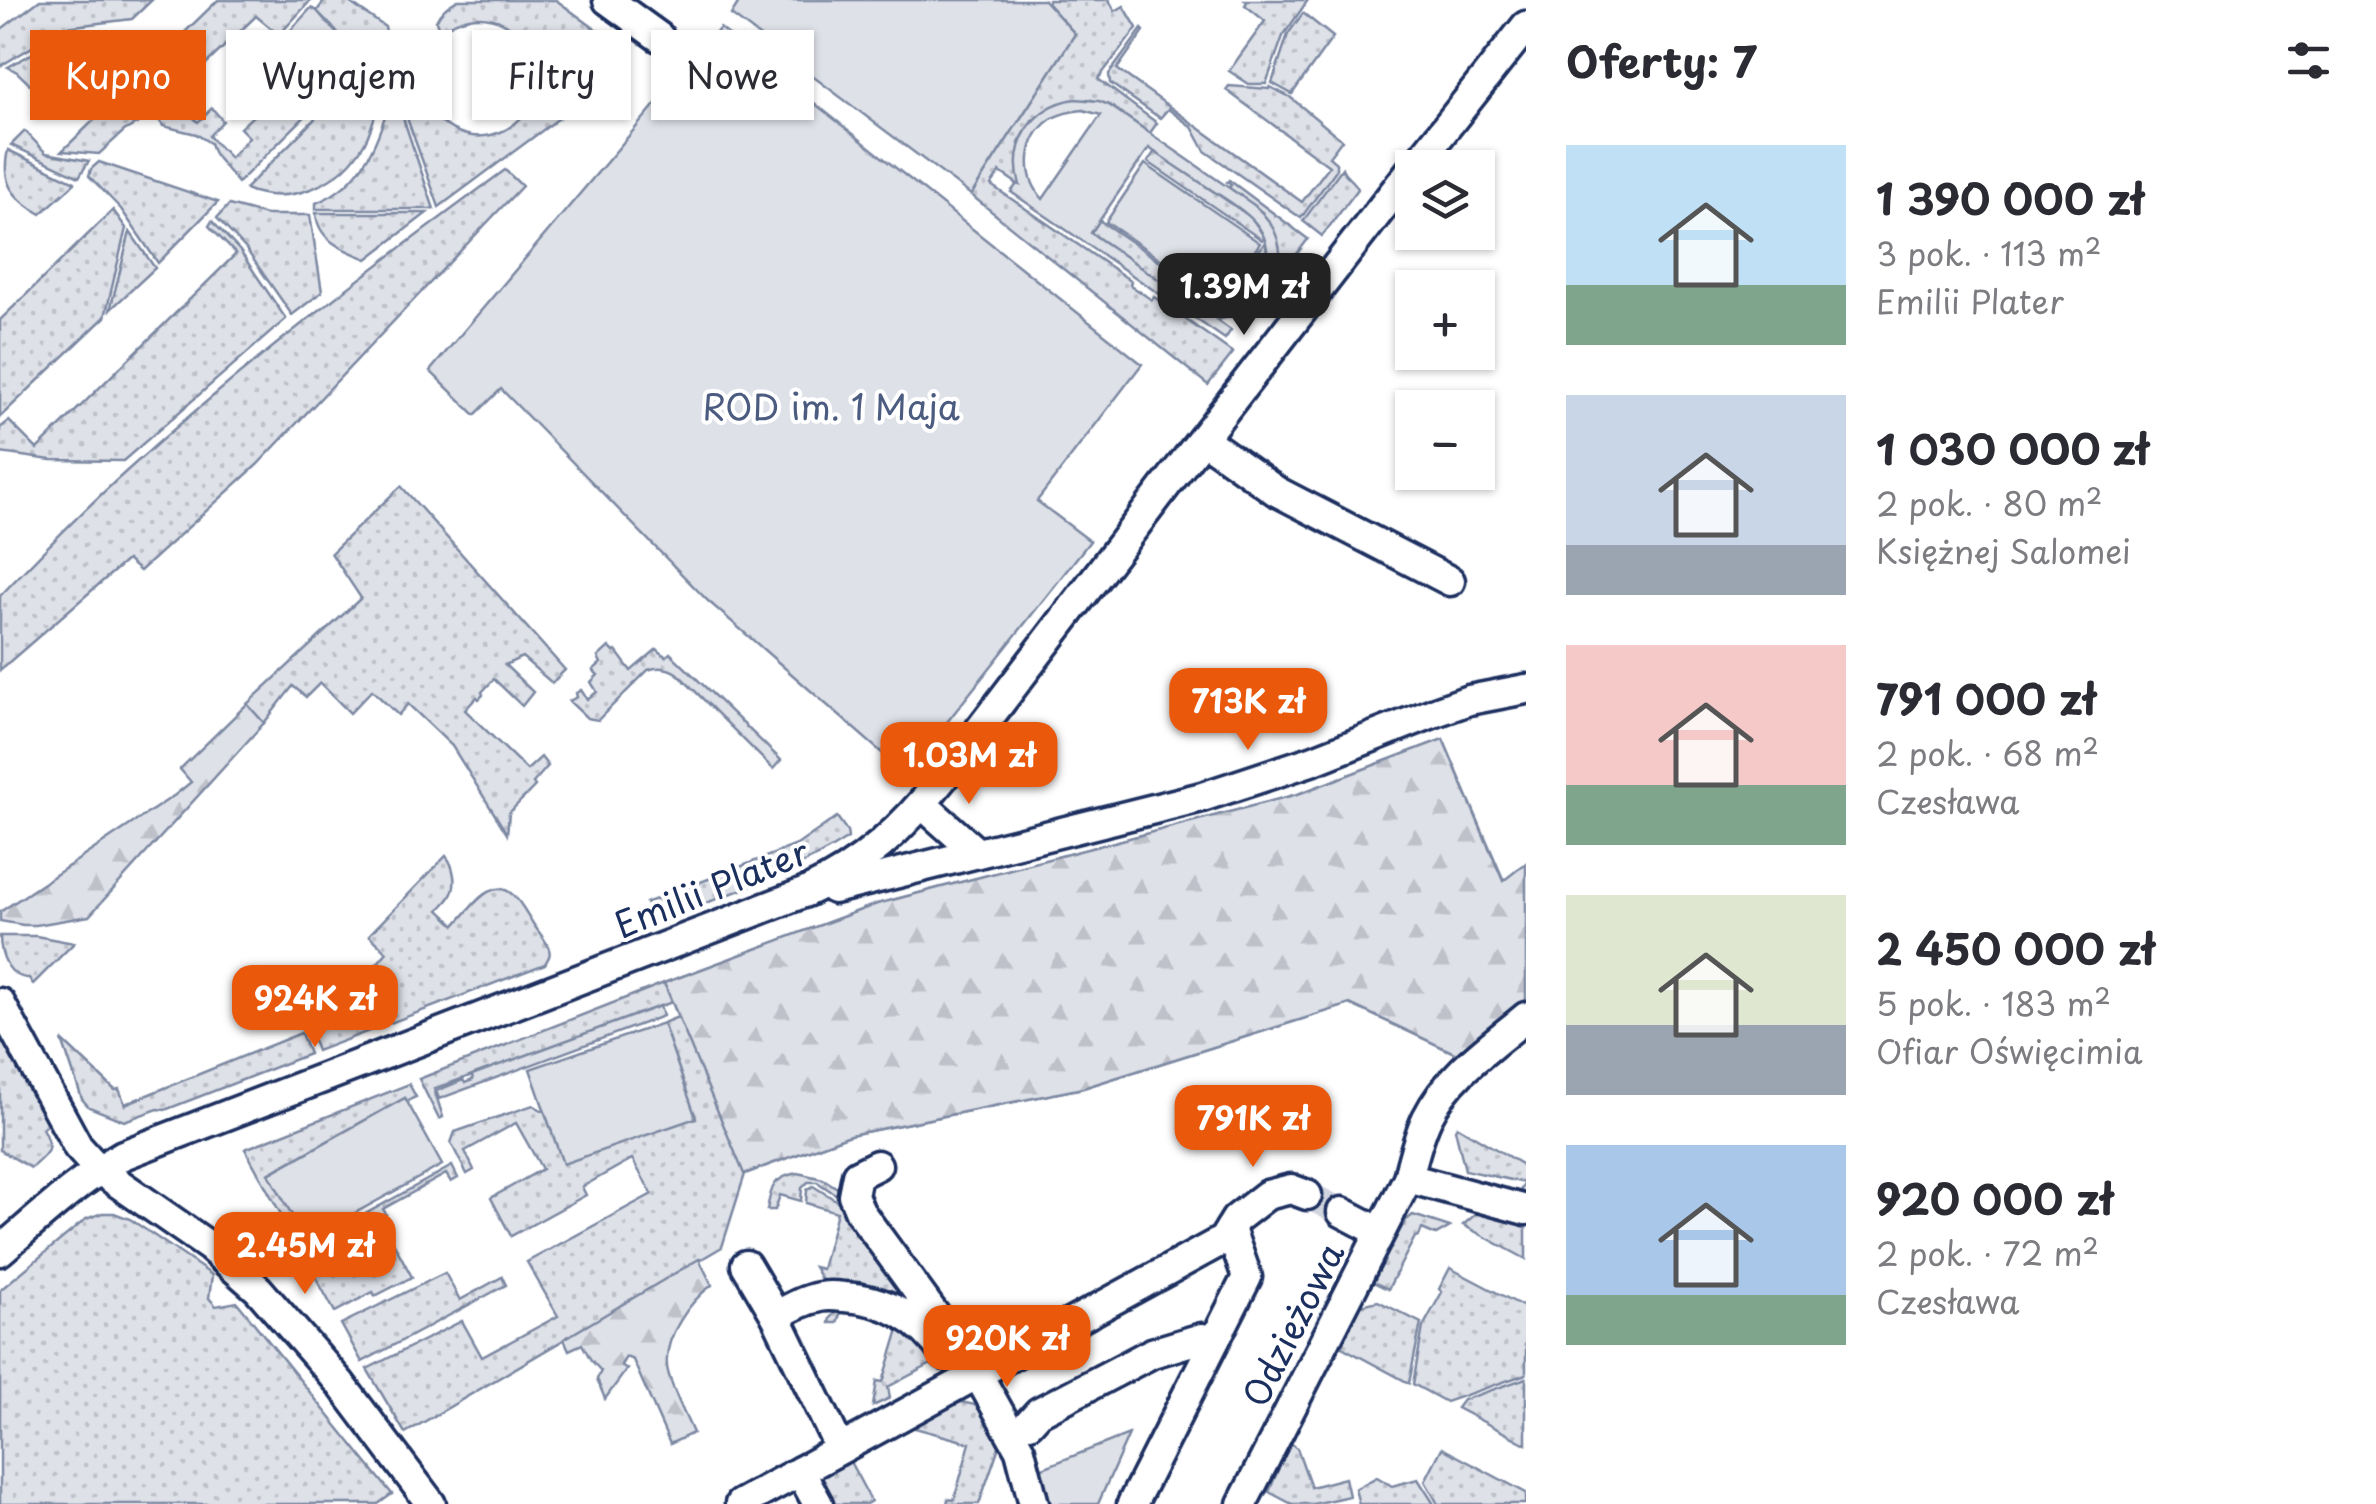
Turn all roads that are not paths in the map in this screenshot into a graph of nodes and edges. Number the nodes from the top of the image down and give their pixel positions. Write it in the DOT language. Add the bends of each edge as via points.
graph roads {
  1 [pos="608,0"];
  2 [pos="1526,26"];
  3 [pos="651,31"];
  4 [pos="1427,150"];
  5 [pos="1395,191"];
  6 [pos="1202,439"];
  7 [pos="1450,581"];
  8 [pos="1526,689"];
  9 [pos="922,804"];
  10 [pos="977,853"];
  11 [pos="788,899"];
  12 [pos="0,1003"];
  13 [pos="1526,1017"];
  14 [pos="876,1166"];
  15 [pos="98,1169"];
  16 [pos="1408,1178"];
  17 [pos="1307,1195"];
  18 [pos="1526,1210"];
  19 [pos="1342,1212"];
  20 [pos="1230,1230"];
  21 [pos="1380,1232"];
  22 [pos="0,1250"];
  23 [pos="746,1266"];
  24 [pos="776,1316"];
  25 [pos="1213,1343"];
  26 [pos="969,1377"];
  27 [pos="1028,1423"];
  28 [pos="840,1449"];
  29 [pos="800,1471"];
  30 [pos="431,1504"];
  31 [pos="740,1504"];
  32 [pos="818,1504"];
  33 [pos="1034,1504"];
  34 [pos="1132,1504"];
  35 [pos="1242,1504"];
  1 -- 3 [label="street"];
  2 -- 4 [label="street, Emilii Plater"];
  5 -- 6 [label="street, Emilii Plater"];
  6 -- 7 [label="street" via="1290,499"];
  6 -- 9 [label="street, Emilii Plater"];
  8 -- 10 [label="street" via="1454,706 1219,792"];
  9 -- 10 [label="street"];
  9 -- 11 [label="street, Emilii Plater" via="855,866"];
  10 -- 11 [label="street"];
  11 -- 15 [label="street, Emilii Plater"];
  12 -- 15 [label="street" via="78,1147"];
  13 -- 16 [label="street, Odzieżowa" via="1452,1081 1429,1114"];
  14 -- 26 [label="street" via="858,1175 853,1195 860,1212"];
  15 -- 22 [label="street, Emilii Plater"];
  15 -- 30 [label="street" via="258,1289"];
  16 -- 18 [label="street"];
  16 -- 21 [label="street, Odzieżowa"];
  17 -- 20 [label="street" via="1267,1195"];
  19 -- 21 [label="street"];
  20 -- 25 [label="street" via="1247,1277"];
  20 -- 26 [label="street" via="1223,1240"];
  21 -- 35 [label="street, Odzieżowa"];
  23 -- 24 [label="street"];
  24 -- 26 [label="street" via="824,1296 880,1302 908,1316"];
  24 -- 28 [label="street"];
  25 -- 27 [label="street" via="1202,1338 1152,1353"];
  25 -- 34 [label="street"];
  26 -- 28 [label="street"];
  26 -- 33 [label="street" via="1020,1450"];
  28 -- 29 [label="street"];
  29 -- 31 [label="street"];
  29 -- 32 [label="street"];
}
